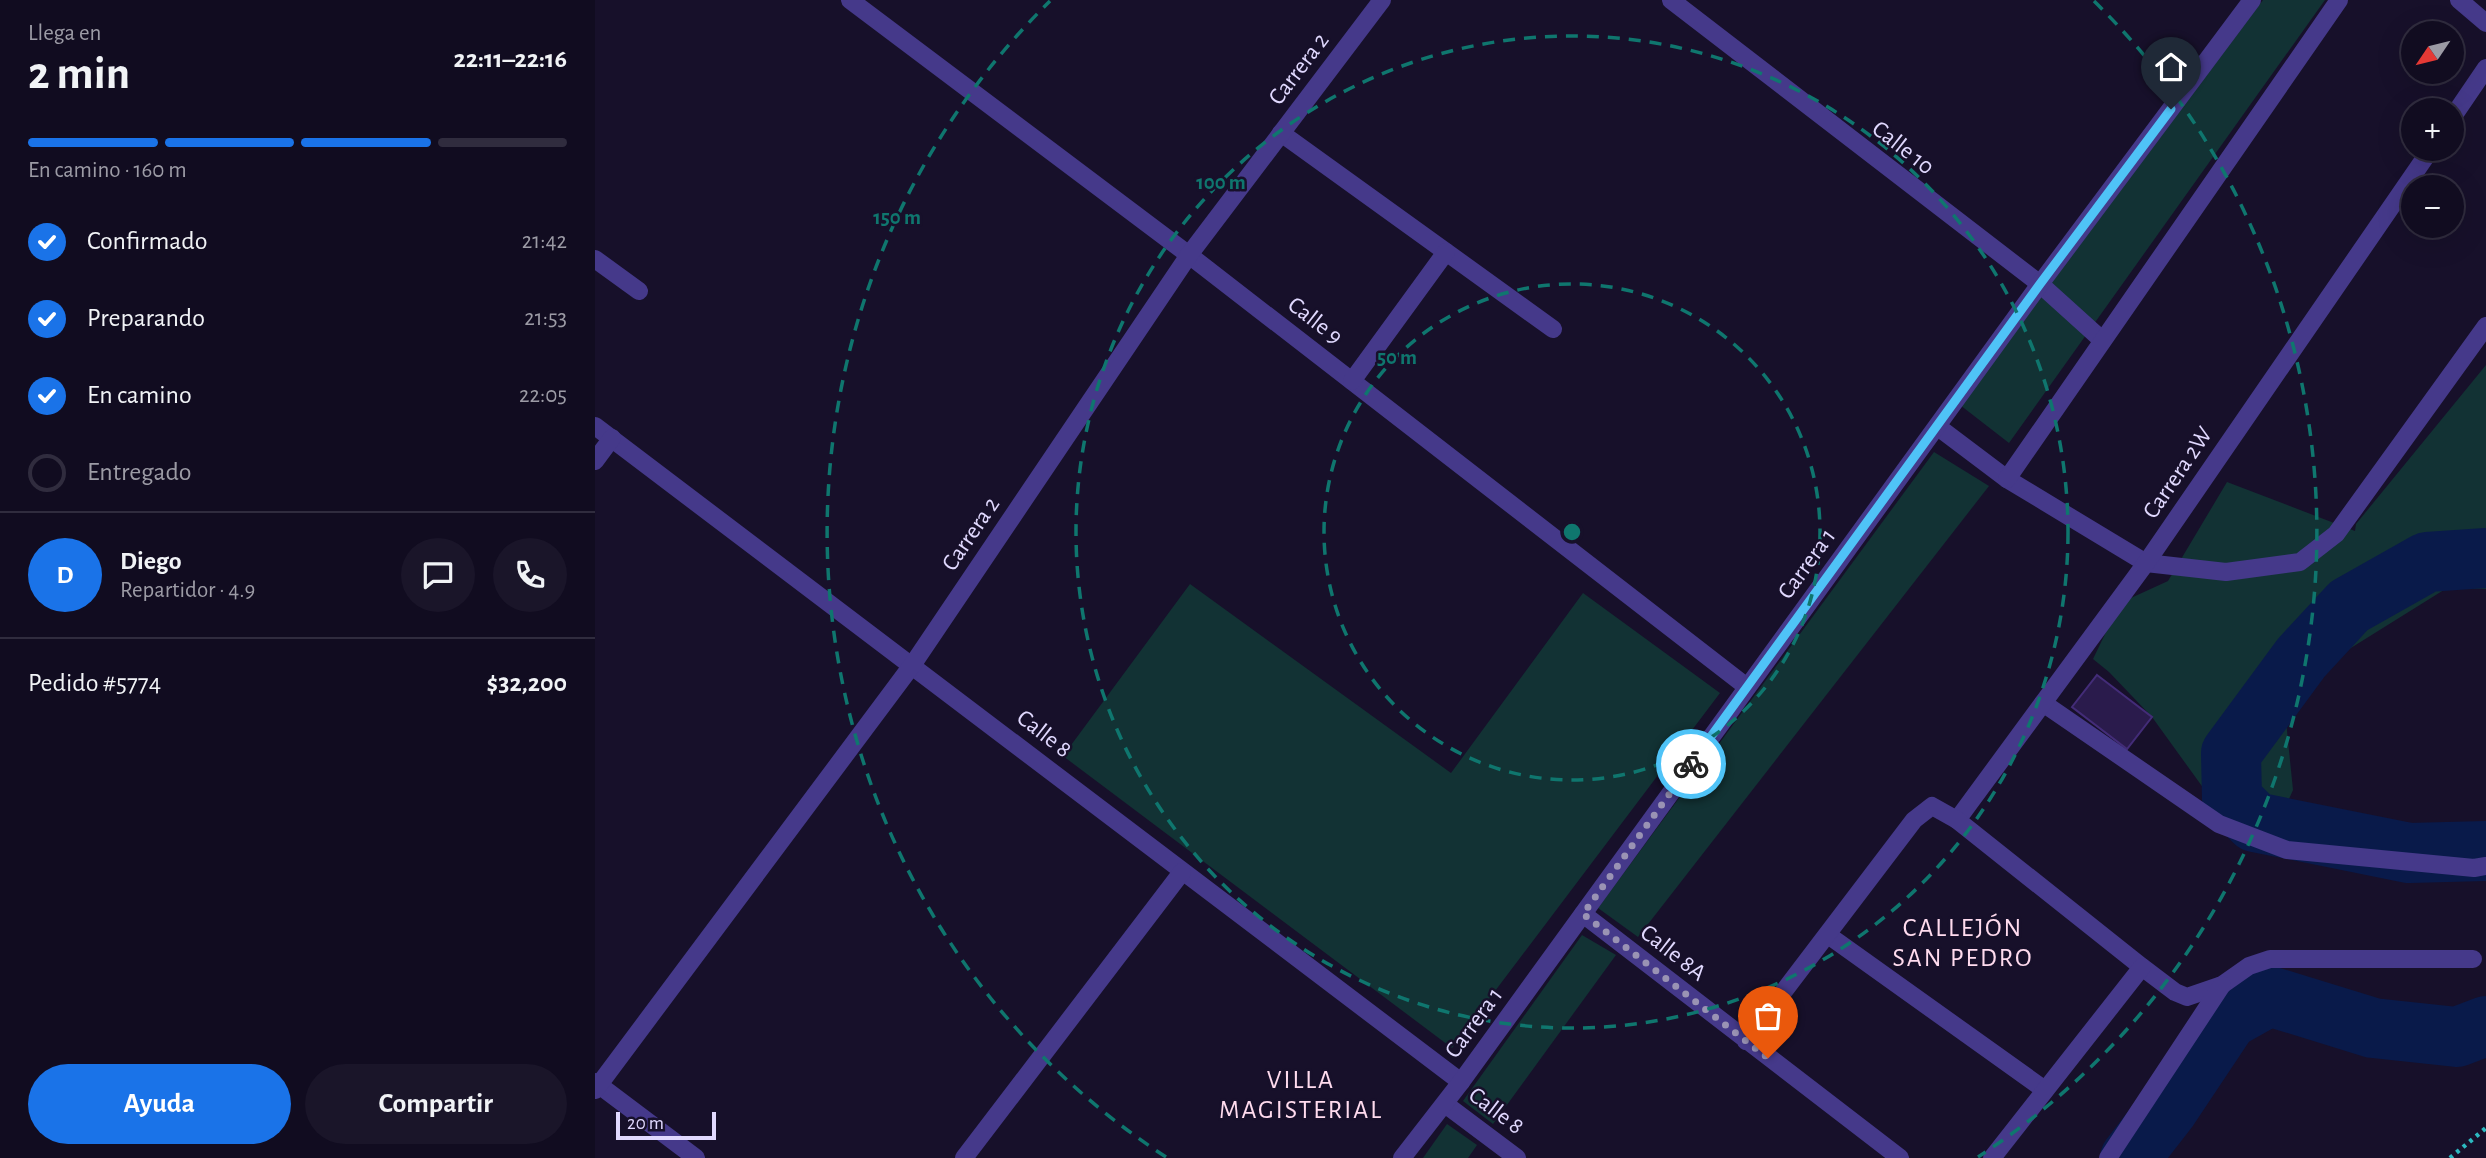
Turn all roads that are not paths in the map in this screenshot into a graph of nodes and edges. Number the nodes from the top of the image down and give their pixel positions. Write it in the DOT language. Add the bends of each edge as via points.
graph roads {
  1 [pos="850,0"];
  2 [pos="1382,0"];
  3 [pos="1671,0"];
  4 [pos="2252,0"];
  5 [pos="2339,0"];
  6 [pos="2459,0"];
  7 [pos="2486,23"];
  8 [pos="2486,68"];
  9 [pos="2464,100"];
  10 [pos="1281,134"];
  11 [pos="2423,161"];
  12 [pos="1446,252"];
  13 [pos="1189,255"];
  14 [pos="595,259"];
  15 [pos="2040,284"];
  16 [pos="639,291"];
  17 [pos="2486,326"];
  18 [pos="1553,329"];
  19 [pos="2102,340"];
  20 [pos="1352,381"];
  21 [pos="595,426"];
  22 [pos="1938,427"];
  23 [pos="612,438"];
  24 [pos="595,461"];
  25 [pos="2001,475"];
  26 [pos="2146,563"];
  27 [pos="913,664"];
  28 [pos="1747,687"];
  29 [pos="2043,703"];
  30 [pos="1957,820"];
  31 [pos="2486,866"];
  32 [pos="1182,872"];
  33 [pos="1583,914"];
  34 [pos="1828,934"];
  35 [pos="2473,959"];
  36 [pos="2142,967"];
  37 [pos="2222,985"];
  38 [pos="1746,1041"];
  39 [pos="1461,1082"];
  40 [pos="596,1086"];
  41 [pos="2045,1090"];
  42 [pos="1445,1104"];
  43 [pos="696,1158"];
  44 [pos="964,1158"];
  45 [pos="1402,1158"];
  46 [pos="1517,1158"];
  47 [pos="1900,1158"];
  48 [pos="1992,1158"];
  49 [pos="2108,1158"];
  1 -- 13 [label="street, Calle 9"];
  2 -- 10 [label="street, Carrera 2"];
  3 -- 15 [label="street, Calle 10"];
  4 -- 15 [label="street, Carrera 1"];
  5 -- 19 [label="street"];
  6 -- 7 [label="street"];
  8 -- 9 [label="street"];
  10 -- 12 [label="street"];
  10 -- 13 [label="street, Carrera 2"];
  11 -- 26 [label="street, Carrera 2W"];
  12 -- 18 [label="street"];
  12 -- 20 [label="street"];
  13 -- 20 [label="street, Calle 9"];
  13 -- 27 [label="street, Carrera 2"];
  14 -- 16 [label="street"];
  15 -- 19 [label="street, Calle 10"];
  15 -- 22 [label="street, Carrera 1"];
  17 -- 26 [label="street" via="2336,534 2300,562 2226,572"];
  19 -- 25 [label="street"];
  20 -- 28 [label="street, Calle 9"];
  21 -- 23 [label="street, Calle 8"];
  22 -- 25 [label="street"];
  22 -- 28 [label="street, Carrera 1"];
  23 -- 24 [label="street"];
  23 -- 27 [label="street, Calle 8"];
  25 -- 26 [label="street"];
  26 -- 29 [label="street, Carrera 2W"];
  27 -- 32 [label="street, Calle 8"];
  27 -- 40 [label="street, Carrera 2"];
  28 -- 33 [label="street, Carrera 1"];
  29 -- 30 [label="street, Carrera 2W"];
  29 -- 31 [label="street" via="2219,824 2287,850"];
  30 -- 34 [label="street" via="1932,806 1913,820"];
  30 -- 36 [label="street"];
  32 -- 39 [label="street, Calle 8"];
  32 -- 44 [label="street"];
  33 -- 38 [label="street, Calle 8A"];
  33 -- 39 [label="street, Carrera 1"];
  34 -- 38 [label="street"];
  34 -- 41 [label="street"];
  35 -- 37 [label="street" via="2270,959 2249,966"];
  36 -- 37 [label="street" via="2187,997"];
  36 -- 41 [label="street"];
  37 -- 49 [label="street"];
  38 -- 47 [label="street, Calle 8A"];
  39 -- 42 [label="street, Carrera 1"];
  40 -- 43 [label="street"];
  41 -- 48 [label="street"];
  42 -- 45 [label="street, Carrera 1"];
  42 -- 46 [label="street, Calle 8"];
}
